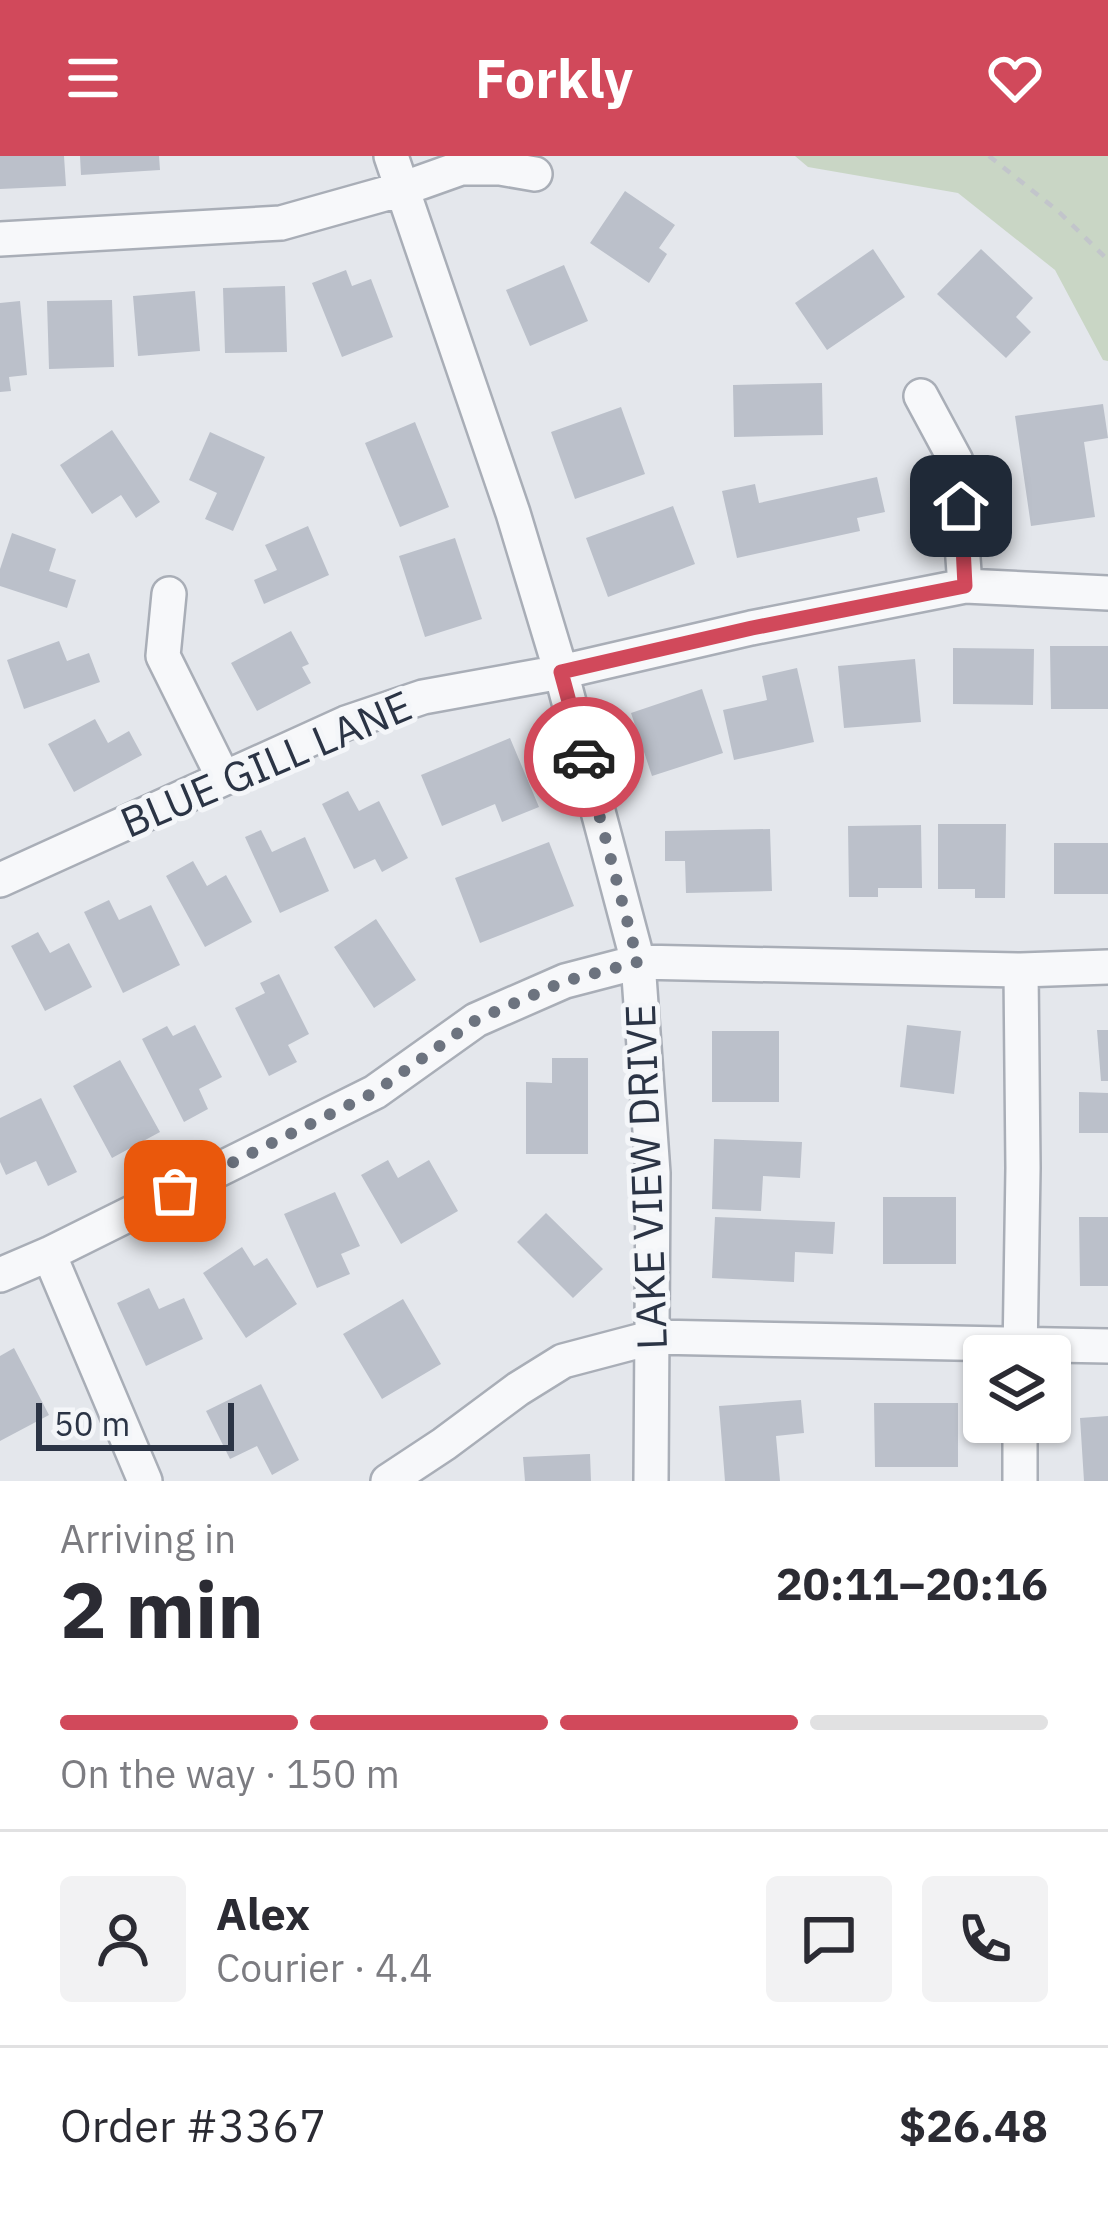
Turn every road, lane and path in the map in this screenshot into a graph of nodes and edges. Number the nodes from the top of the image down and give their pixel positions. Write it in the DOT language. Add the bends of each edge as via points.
graph roads {
  1 [pos="391,156"];
  2 [pos="989,156"];
  3 [pos="535,174"];
  4 [pos="402,189"];
  5 [pos="0,238"];
  6 [pos="1108,260"];
  7 [pos="921,396"];
  8 [pos="965,586"];
  9 [pos="1108,592"];
  10 [pos="169,594"];
  11 [pos="561,672"];
  12 [pos="223,777"];
  13 [pos="0,880"];
  14 [pos="638,962"];
  15 [pos="1108,968"];
  16 [pos="1021,970"];
  17 [pos="49,1254"];
  18 [pos="0,1275"];
  19 [pos="1021,1335"];
  20 [pos="654,1337"];
  21 [pos="1108,1346"];
  22 [pos="1071,1348"];
  23 [pos="963,1349"];
  24 [pos="1020,1443"];
  25 [pos="145,1481"];
  26 [pos="388,1481"];
  27 [pos="651,1481"];
  28 [pos="1020,1481"];
  1 -- 4 [label="street, LAKE VIEW DRIVE"];
  2 -- 6 [label="path"];
  3 -- 4 [label="street" via="460,168"];
  4 -- 5 [label="street" via="281,224"];
  4 -- 11 [label="street, LAKE VIEW DRIVE"];
  7 -- 8 [label="street" via="956,461"];
  8 -- 9 [label="street, BLUE GILL LANE"];
  8 -- 11 [label="street, BLUE GILL LANE"];
  10 -- 12 [label="street" via="163,656"];
  11 -- 12 [label="street, BLUE GILL LANE" via="423,697"];
  11 -- 14 [label="street, LAKE VIEW DRIVE"];
  12 -- 13 [label="street, BLUE GILL LANE"];
  14 -- 16 [label="street"];
  14 -- 17 [label="street" via="565,981 476,1020 375,1092"];
  14 -- 20 [label="street, LAKE VIEW DRIVE"];
  15 -- 16 [label="street"];
  16 -- 19 [label="street"];
  17 -- 18 [label="street"];
  17 -- 25 [label="street"];
  20 -- 23 [label="street"];
  20 -- 26 [label="street" via="563,1361"];
  20 -- 27 [label="street, LAKE VIEW DRIVE"];
  21 -- 22 [label="street"];
  24 -- 28 [label="street"];
}
